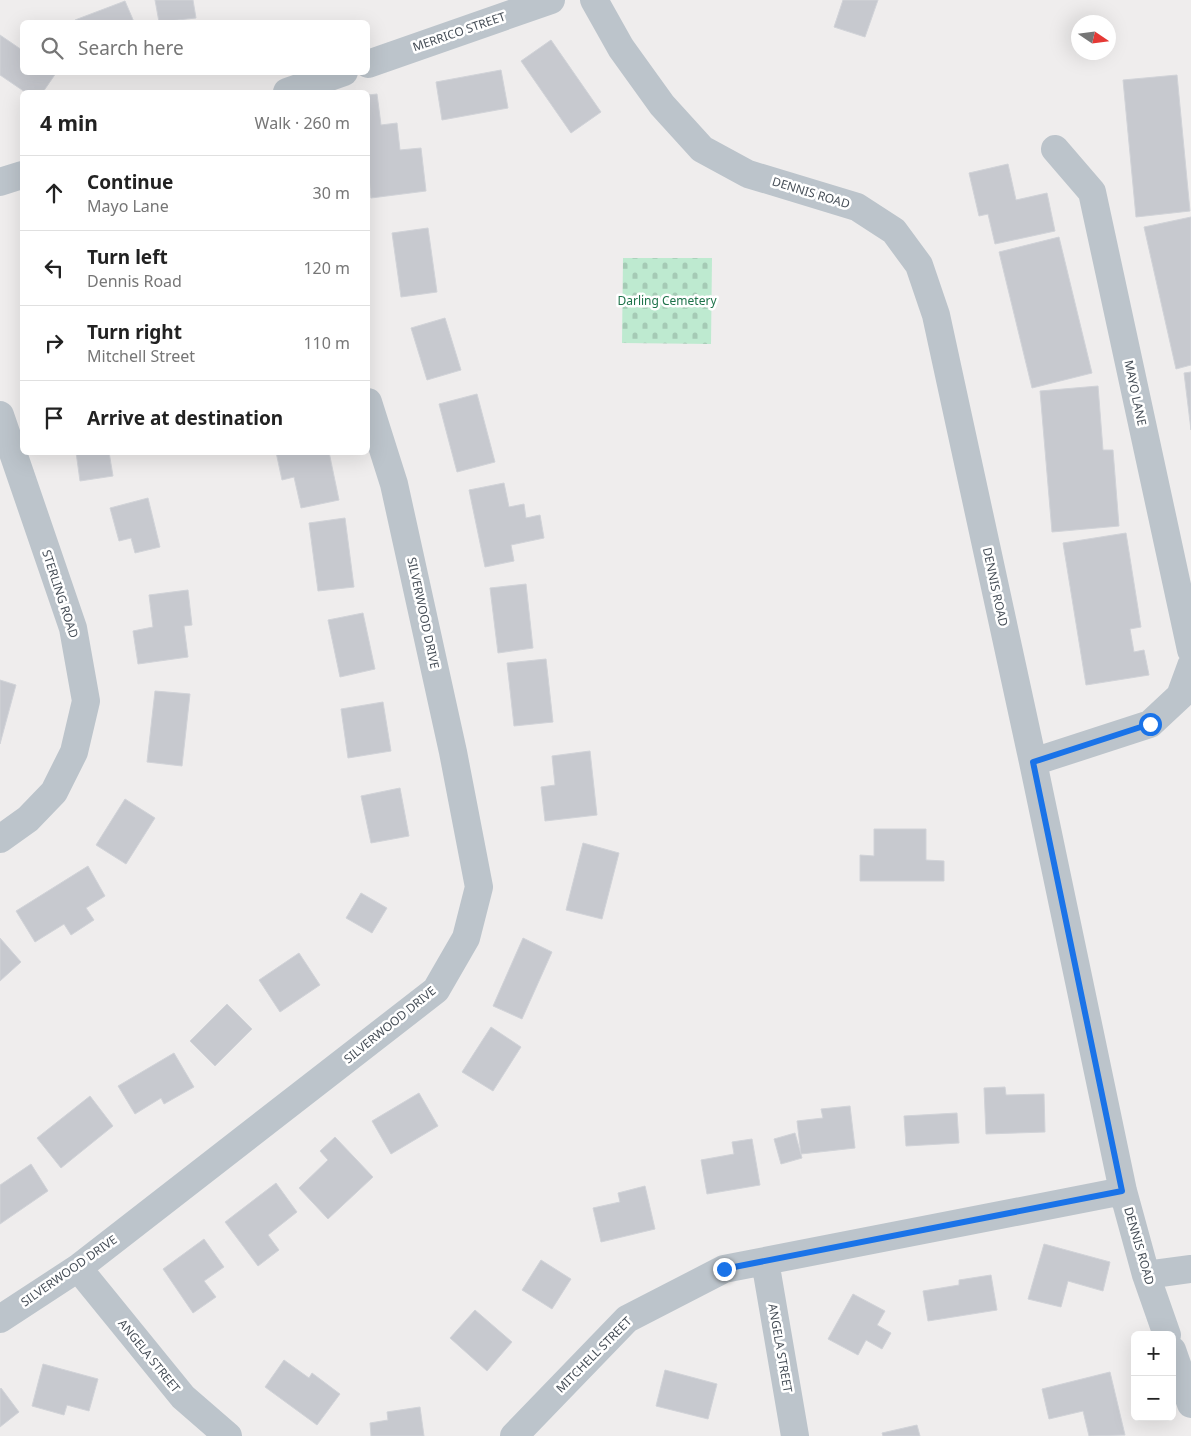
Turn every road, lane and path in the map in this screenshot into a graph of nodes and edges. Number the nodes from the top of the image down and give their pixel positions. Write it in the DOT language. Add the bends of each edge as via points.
graph roads {
  1 [pos="550,0"];
  2 [pos="594,0"];
  3 [pos="370,63"];
  4 [pos="335,75"];
  5 [pos="293,90"];
  6 [pos="1055,148"];
  7 [pos="20,177"];
  8 [pos="0,182"];
  9 [pos="370,408"];
  10 [pos="0,418"];
  11 [pos="1191,650"];
  12 [pos="1191,666"];
  13 [pos="1033,762"];
  14 [pos="0,839"];
  15 [pos="1122,1191"];
  16 [pos="764,1261"];
  17 [pos="78,1268"];
  18 [pos="1191,1269"];
  19 [pos="1146,1275"];
  20 [pos="0,1319"];
  21 [pos="1166,1331"];
  22 [pos="1176,1361"];
  23 [pos="1191,1404"];
  24 [pos="228,1436"];
  25 [pos="514,1436"];
  26 [pos="795,1436"];
  1 -- 3 [label="street, MERRICO STREET"];
  2 -- 13 [label="street, DENNIS ROAD" via="621,48 662,105 702,149 748,174 857,207 894,231 919,265 936,315"];
  4 -- 5 [label="street"];
  6 -- 11 [label="street, MAYO LANE" via="1092,192"];
  7 -- 8 [label="street"];
  9 -- 17 [label="street, SILVERWOOD DRIVE" via="394,484 454,752 479,887 466,938 436,990"];
  10 -- 14 [label="street, STERLING ROAD" via="73,628 86,701 74,752 54,792 28,819"];
  12 -- 13 [label="street" via="1180,696 1150,724"];
  13 -- 15 [label="street, DENNIS ROAD"];
  15 -- 16 [label="street, MITCHELL STREET"];
  15 -- 19 [label="street, DENNIS ROAD"];
  16 -- 25 [label="street, MITCHELL STREET" via="724,1269 627,1319"];
  16 -- 26 [label="street, ANGELA STREET"];
  17 -- 20 [label="street, SILVERWOOD DRIVE"];
  17 -- 24 [label="street, ANGELA STREET" via="183,1397"];
  18 -- 19 [label="street"];
  19 -- 21 [label="street, DENNIS ROAD"];
  22 -- 23 [label="street"];
}
